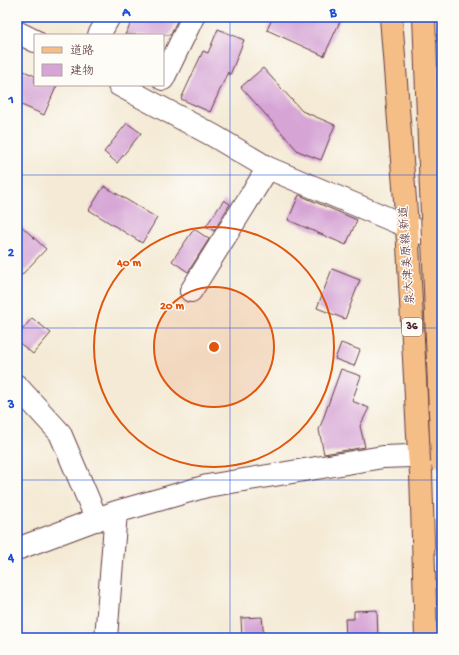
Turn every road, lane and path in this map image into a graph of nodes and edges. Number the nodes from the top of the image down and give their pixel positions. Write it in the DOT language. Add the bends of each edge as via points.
graph roads {
  1 [pos="109,17"];
  2 [pos="193,17"];
  3 [pos="391,17"];
  4 [pos="424,17"];
  5 [pos="17,32"];
  6 [pos="100,34"];
  7 [pos="34,40"];
  8 [pos="164,77"];
  9 [pos="123,86"];
  10 [pos="156,94"];
  11 [pos="268,168"];
  12 [pos="407,226"];
  13 [pos="442,241"];
  14 [pos="191,291"];
  15 [pos="17,386"];
  16 [pos="419,454"];
  17 [pos="442,454"];
  18 [pos="442,462"];
  19 [pos="106,516"];
  20 [pos="17,549"];
  21 [pos="106,638"];
  22 [pos="426,638"];
  1 -- 6 [label="street"];
  2 -- 8 [label="street"];
  3 -- 12 [label="main road, 泉大津美原線 新道 / 36"];
  4 -- 18 [label="main road, bridge"];
  5 -- 7 [label="street"];
  9 -- 10 [label="street"];
  10 -- 11 [label="street" via="214,136"];
  11 -- 12 [label="street"];
  11 -- 14 [label="street"];
  12 -- 13 [label="street"];
  12 -- 16 [label="main road, 泉大津美原線 新道 / 36"];
  15 -- 19 [label="street" via="60,433"];
  16 -- 17 [label="street"];
  16 -- 19 [label="street" via="383,457 207,486"];
  16 -- 22 [label="main road, 泉大津美原線 新道 / 36"];
  19 -- 20 [label="street"];
  19 -- 21 [label="street"];
}
